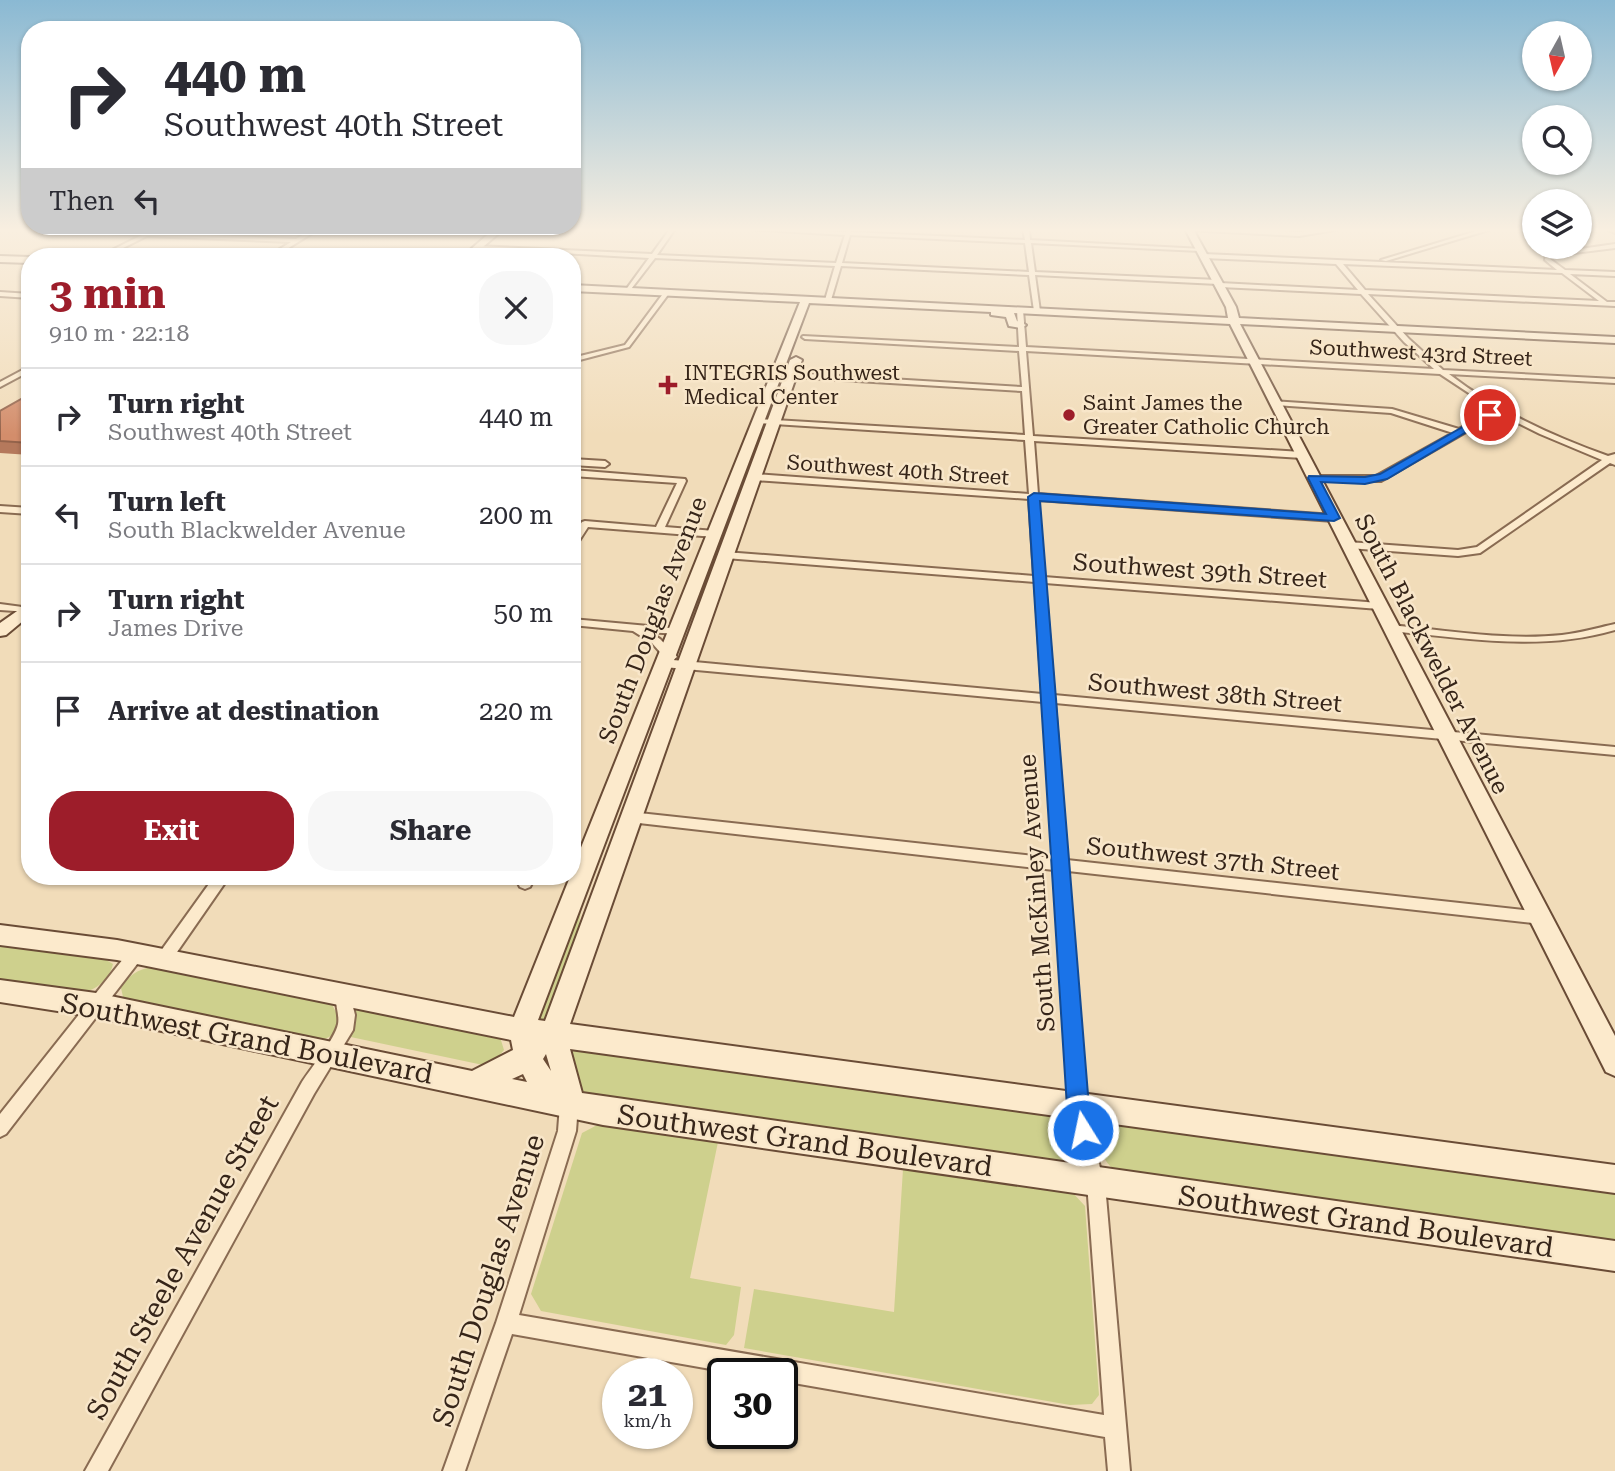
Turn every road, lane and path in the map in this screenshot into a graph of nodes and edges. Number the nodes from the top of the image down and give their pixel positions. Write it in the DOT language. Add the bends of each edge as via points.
graph roads {
  1 [pos="663,298"];
  2 [pos="773,298"];
  3 [pos="1035,298"];
  4 [pos="1226,298"];
  5 [pos="1368,298"];
  6 [pos="1487,298"];
  7 [pos="1598,298"];
  8 [pos="817,300"];
  9 [pos="1605,303"];
  10 [pos="1615,304"];
  11 [pos="1020,310"];
  12 [pos="1615,310"];
  13 [pos="1037,311"];
  14 [pos="1235,321"];
  15 [pos="1017,324"];
  16 [pos="1398,329"];
  17 [pos="805,337"];
  18 [pos="1614,341"];
  19 [pos="1023,349"];
  20 [pos="581,358"];
  21 [pos="1253,361"];
  22 [pos="1441,371"];
  23 [pos="21,373"];
  24 [pos="790,375"];
  25 [pos="1615,381"];
  26 [pos="3,382"];
  27 [pos="1026,389"];
  28 [pos="1275,404"];
  29 [pos="1505,412"];
  30 [pos="767,421"];
  31 [pos="1460,432"];
  32 [pos="1031,438"];
  33 [pos="1302,455"];
  34 [pos="1613,459"];
  35 [pos="581,463"];
  36 [pos="605,464"];
  37 [pos="581,474"];
  38 [pos="754,477"];
  39 [pos="1313,478"];
  40 [pos="1034,497"];
  41 [pos="0,509"];
  42 [pos="21,510"];
  43 [pos="1334,518"];
  44 [pos="660,529"];
  45 [pos="581,531"];
  46 [pos="715,534"];
  47 [pos="1348,544"];
  48 [pos="725,555"];
  49 [pos="1040,580"];
  50 [pos="1379,606"];
  51 [pos="0,607"];
  52 [pos="21,608"];
  53 [pos="21,614"];
  54 [pos="581,623"];
  55 [pos="1615,627"];
  56 [pos="634,628"];
  57 [pos="1390,628"];
  58 [pos="0,631"];
  59 [pos="677,631"];
  60 [pos="666,659"];
  61 [pos="685,665"];
  62 [pos="1049,699"];
  63 [pos="1447,736"];
  64 [pos="1615,751"];
  65 [pos="630,817"];
  66 [pos="1062,865"];
  67 [pos="581,877"];
  68 [pos="216,885"];
  69 [pos="578,885"];
  70 [pos="575,892"];
  71 [pos="601,896"];
  72 [pos="1541,918"];
  73 [pos="0,935"];
  74 [pos="136,954"];
  75 [pos="163,960"];
  76 [pos="0,991"];
  77 [pos="342,996"];
  78 [pos="96,1005"];
  79 [pos="553,1035"];
  80 [pos="524,1042"];
  81 [pos="330,1053"];
  82 [pos="1615,1063"];
  83 [pos="473,1084"];
  84 [pos="569,1105"];
  85 [pos="1078,1107"];
  86 [pos="0,1128"];
  87 [pos="1615,1179"];
  88 [pos="1095,1182"];
  89 [pos="1615,1256"];
  90 [pos="506,1323"];
  91 [pos="1115,1428"];
  92 [pos="96,1471"];
  93 [pos="454,1471"];
  94 [pos="1119,1471"];
  1 -- 20 [label="street" via="627,346"];
  2 -- 8 [label="street"];
  3 -- 13 [label="street"];
  4 -- 14 [label="street, South Blackwelder Avenue"];
  5 -- 16 [label="street"];
  6 -- 9 [label="street"];
  7 -- 9 [label="street"];
  8 -- 11 [label="street"];
  8 -- 15 [label="street" via="1006,314"];
  8 -- 17 [label="street, South Douglas Avenue"];
  8 -- 30 [label="street, South Douglas Avenue"];
  9 -- 10 [label="street"];
  9 -- 12 [label="street"];
  11 -- 13 [label="street"];
  11 -- 15 [label="street, South McKinley Avenue"];
  13 -- 14 [label="street"];
  14 -- 16 [label="street"];
  14 -- 21 [label="street, South Blackwelder Avenue"];
  15 -- 19 [label="street, South McKinley Avenue"];
  16 -- 18 [label="street"];
  16 -- 22 [label="street"];
  17 -- 19 [label="street, Southwest 43rd Street"];
  17 -- 24 [label="street, South Douglas Avenue"];
  19 -- 21 [label="street, Southwest 43rd Street"];
  19 -- 27 [label="street, South McKinley Avenue"];
  21 -- 22 [label="street, Southwest 43rd Street"];
  21 -- 28 [label="street, South Blackwelder Avenue"];
  22 -- 25 [label="street, Southwest 43rd Street"];
  22 -- 29 [label="street"];
  23 -- 26 [label="street"];
  24 -- 27 [label="street"];
  24 -- 30 [label="street, South Douglas Avenue"];
  27 -- 32 [label="street, South McKinley Avenue"];
  28 -- 31 [label="street" via="1397,412"];
  28 -- 33 [label="street, South Blackwelder Avenue"];
  29 -- 31 [label="street"];
  29 -- 34 [label="street" via="1558,439"];
  30 -- 32 [label="street"];
  30 -- 38 [label="street, South Douglas Avenue"];
  30 -- 46 [label="street, South Douglas Avenue"];
  31 -- 39 [label="street" via="1378,479"];
  32 -- 33 [label="street"];
  32 -- 40 [label="street, South McKinley Avenue"];
  33 -- 39 [label="street, South Blackwelder Avenue"];
  34 -- 47 [label="street" via="1480,550 1458,553"];
  35 -- 36 [label="street"];
  37 -- 44 [label="street" via="682,481"];
  38 -- 40 [label="street, Southwest 40th Street"];
  38 -- 48 [label="street, South Douglas Avenue"];
  39 -- 43 [label="street, South Blackwelder Avenue"];
  40 -- 43 [label="street, Southwest 40th Street"];
  40 -- 49 [label="street, South McKinley Avenue"];
  41 -- 42 [label="street"];
  43 -- 47 [label="street, South Blackwelder Avenue"];
  44 -- 45 [label="street" via="585,524"];
  44 -- 46 [label="street"];
  46 -- 59 [label="street, South Douglas Avenue"];
  47 -- 50 [label="street, South Blackwelder Avenue"];
  48 -- 49 [label="street, Southwest 39th Street"];
  48 -- 61 [label="street, South Douglas Avenue"];
  49 -- 50 [label="street, Southwest 39th Street"];
  49 -- 62 [label="street, South McKinley Avenue"];
  50 -- 57 [label="street, South Blackwelder Avenue"];
  51 -- 52 [label="street"];
  53 -- 58 [label="street"];
  54 -- 56 [label="street"];
  55 -- 57 [label="street" via="1546,639"];
  56 -- 59 [label="street"];
  56 -- 60 [label="street" via="656,641"];
  57 -- 63 [label="street, South Blackwelder Avenue"];
  59 -- 60 [label="street, South Douglas Avenue"];
  60 -- 61 [label="street, Southwest 38th Street"];
  60 -- 67 [label="street, South Douglas Avenue"];
  61 -- 62 [label="street, Southwest 38th Street"];
  61 -- 65 [label="street, South Douglas Avenue"];
  62 -- 63 [label="street, Southwest 38th Street"];
  62 -- 66 [label="street, South McKinley Avenue"];
  63 -- 64 [label="street, Southwest 38th Street"];
  63 -- 72 [label="street, South Blackwelder Avenue"];
  65 -- 66 [label="street, Southwest 37th Street"];
  65 -- 71 [label="street, South Douglas Avenue"];
  66 -- 72 [label="street, Southwest 37th Street"];
  66 -- 85 [label="street, South McKinley Avenue"];
  68 -- 75 [label="street"];
  69 -- 70 [label="street, South Douglas Avenue"];
  70 -- 71 [label="street"];
  70 -- 80 [label="street, South Douglas Avenue"];
  71 -- 79 [label="street, South Douglas Avenue"];
  72 -- 82 [label="street, South Blackwelder Avenue"];
  73 -- 74 [label="street"];
  74 -- 75 [label="street"];
  74 -- 78 [label="street"];
  75 -- 77 [label="street"];
  76 -- 78 [label="street, Southwest Grand Boulevard"];
  77 -- 80 [label="street"];
  77 -- 81 [label="street, South Steele Avenue Street" via="346,1023"];
  78 -- 81 [label="street, Southwest Grand Boulevard"];
  78 -- 86 [label="street"];
  79 -- 80 [label="street"];
  79 -- 84 [label="street, South Douglas Avenue" via="567,1080"];
  79 -- 85 [label="street"];
  80 -- 83 [label="street"];
  80 -- 84 [label="street" via="546,1088"];
  81 -- 83 [label="street, Southwest Grand Boulevard"];
  81 -- 92 [label="street, South Steele Avenue Street"];
  83 -- 84 [label="street, Southwest Grand Boulevard"];
  84 -- 88 [label="street, Southwest Grand Boulevard"];
  84 -- 90 [label="street, South Douglas Avenue" via="567,1132"];
  85 -- 87 [label="street"];
  85 -- 88 [label="street, South McKinley Avenue"];
  88 -- 89 [label="street, Southwest Grand Boulevard"];
  88 -- 91 [label="street, South McKinley Avenue"];
  90 -- 91 [label="street"];
  90 -- 93 [label="street, South Douglas Avenue"];
  91 -- 94 [label="street, South McKinley Avenue"];
}
